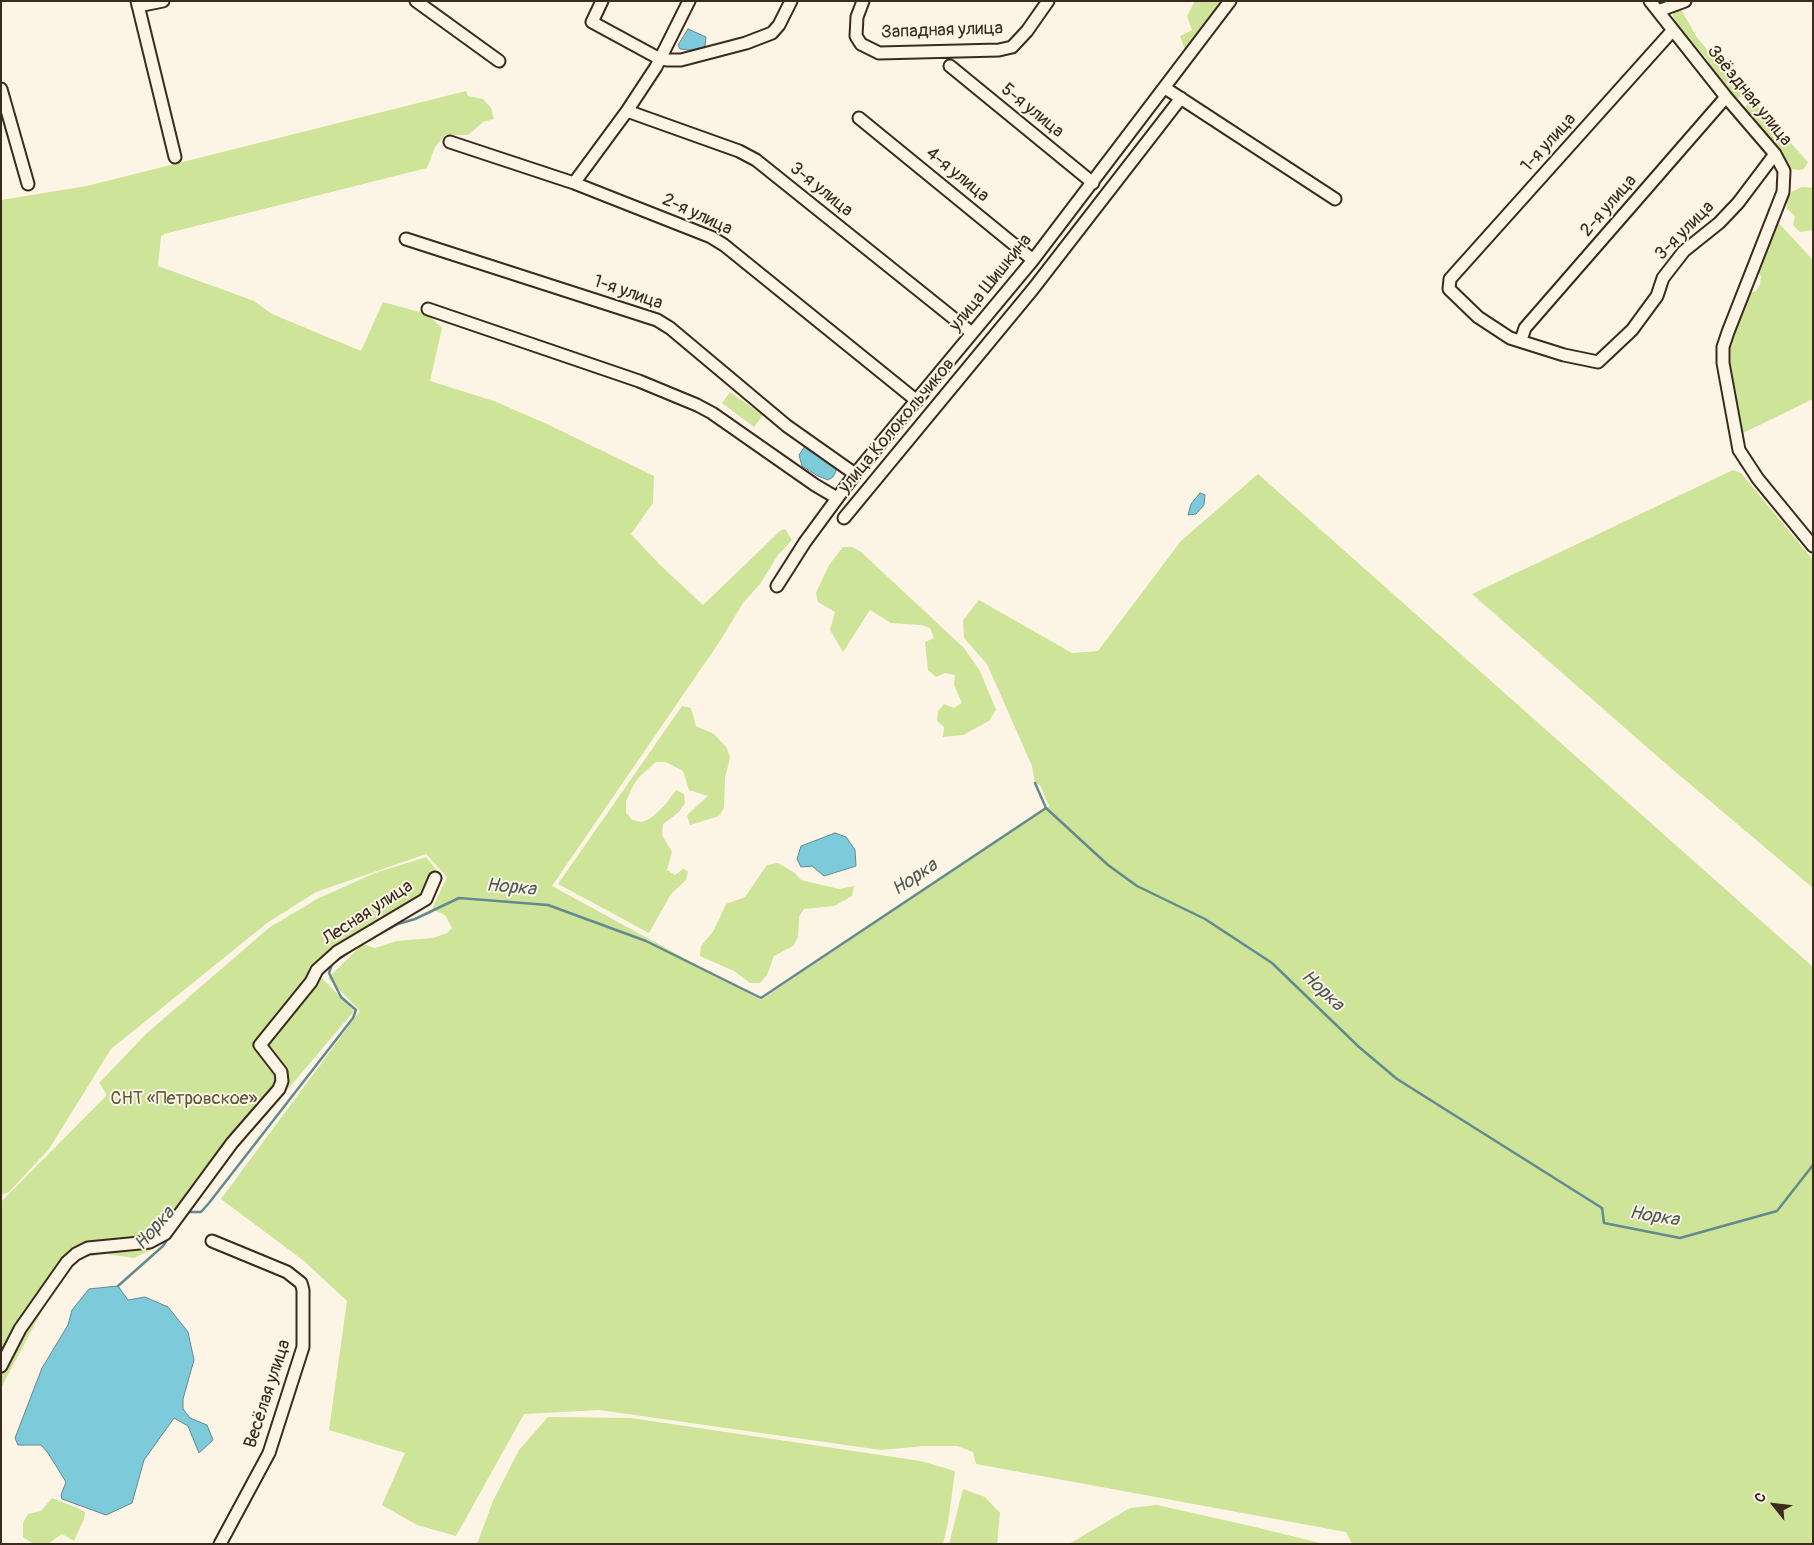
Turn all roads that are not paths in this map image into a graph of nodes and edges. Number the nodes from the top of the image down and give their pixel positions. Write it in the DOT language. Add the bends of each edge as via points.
graph roads {
  1 [pos="163,1"];
  2 [pos="416,1"];
  3 [pos="602,1"];
  4 [pos="689,1"];
  5 [pos="791,1"];
  6 [pos="863,1"];
  7 [pos="1048,1"];
  8 [pos="1230,1"];
  9 [pos="1650,1"];
  10 [pos="1682,2"];
  11 [pos="138,4"];
  12 [pos="1658,11"];
  13 [pos="1673,30"];
  14 [pos="660,59"];
  15 [pos="499,61"];
  16 [pos="950,66"];
  17 [pos="1165,88"];
  18 [pos="1,89"];
  19 [pos="1726,97"];
  20 [pos="1181,98"];
  21 [pos="628,111"];
  22 [pos="860,118"];
  23 [pos="450,142"];
  24 [pos="1775,154"];
  25 [pos="175,157"];
  26 [pos="574,183"];
  27 [pos="1093,183"];
  28 [pos="28,184"];
  29 [pos="1335,199"];
  30 [pos="406,240"];
  31 [pos="1033,260"];
  32 [pos="428,309"];
  33 [pos="972,333"];
  34 [pos="1521,340"];
  35 [pos="917,401"];
  36 [pos="855,474"];
  37 [pos="837,498"];
  38 [pos="844,518"];
  39 [pos="1813,546"];
  40 [pos="777,586"];
  41 [pos="435,878"];
  42 [pos="212,1241"];
  43 [pos="1,1366"];
  44 [pos="220,1544"];
  1 -- 11 [label="street"];
  2 -- 15 [label="street"];
  3 -- 14 [label="street" via="592,22"];
  4 -- 14 [label="street"];
  5 -- 14 [label="street" via="772,33 680,60"];
  6 -- 7 [label="street, Западная улица" via="857,17 856,36 861,44 879,53 1012,47"];
  8 -- 17 [label="street, улица Шишкина"];
  9 -- 12 [label="street, Звёздная улица"];
  10 -- 12 [label="street"];
  11 -- 25 [label="street"];
  12 -- 13 [label="street, Звёздная улица"];
  13 -- 19 [label="street, Звёздная улица"];
  13 -- 34 [label="street, 1-я улица" via="1450,279 1448,289 1478,318 1496,331"];
  14 -- 21 [label="street"];
  16 -- 27 [label="street, 5-я улица"];
  17 -- 20 [label="street"];
  17 -- 27 [label="street, улица Шишкина"];
  18 -- 28 [label="street"];
  19 -- 24 [label="street, Звёздная улица"];
  19 -- 34 [label="street, 2-я улица" via="1525,328"];
  20 -- 29 [label="street"];
  20 -- 38 [label="street, улица Колокольчиков" via="1033,289"];
  21 -- 26 [label="street"];
  21 -- 33 [label="street, 3-я улица" via="756,160"];
  22 -- 31 [label="street, 4-я улица"];
  23 -- 26 [label="street, 2-я улица"];
  24 -- 34 [label="street, 3-я улица" via="1738,203 1684,251 1663,278 1657,296 1632,330 1604,359 1591,361"];
  24 -- 39 [label="street, Звёздная улица" via="1784,172 1783,192 1724,347 1722,362 1736,441 1748,465"];
  26 -- 35 [label="street, 2-я улица" via="704,234 724,245"];
  27 -- 31 [label="street, улица Шишкина"];
  30 -- 36 [label="street, 1-я улица" via="657,320 787,426"];
  31 -- 33 [label="street, улица Шишкина"];
  32 -- 37 [label="street" via="639,381 697,405"];
  33 -- 35 [label="street, улица Шишкина"];
  35 -- 36 [label="street, улица Шишкина"];
  36 -- 37 [label="street, улица Шишкина"];
  37 -- 40 [label="street, улица Шишкина"];
  41 -- 43 [label="street, Лесная улица" via="426,899 337,952 317,970 260,1045 281,1072 279,1089 232,1143 165,1234 150,1242 88,1248 76,1254 20,1329"];
  42 -- 44 [label="street, Весёлая улица" via="295,1276 301,1283 304,1300 303,1348 269,1452"];
}
